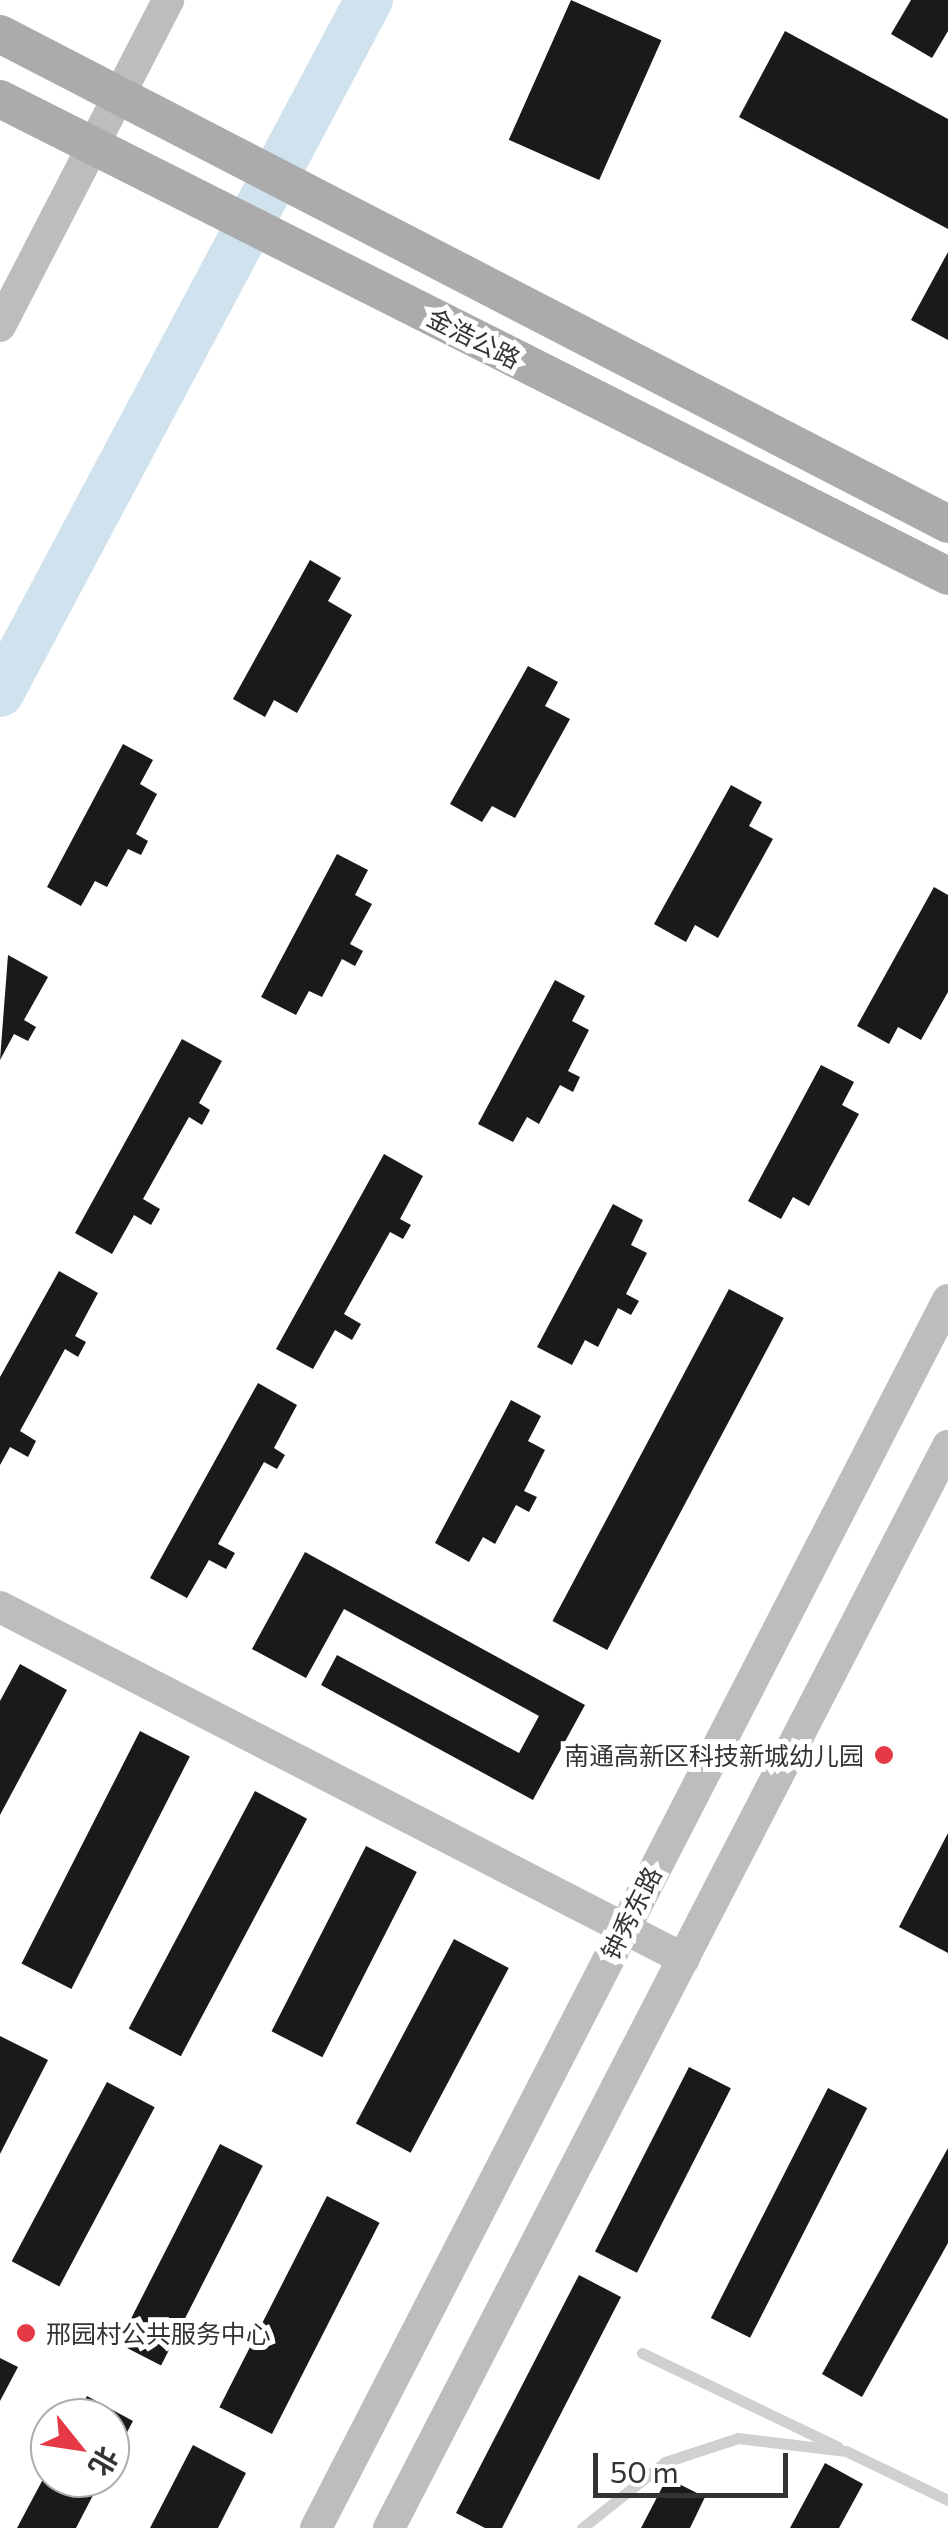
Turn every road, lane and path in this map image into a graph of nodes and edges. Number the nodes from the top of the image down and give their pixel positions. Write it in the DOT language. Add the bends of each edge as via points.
graph roads {
  1 [pos="168,0"];
  2 [pos="0,34"];
  3 [pos="120,95"];
  4 [pos="0,98"];
  5 [pos="92,147"];
  6 [pos="0,326"];
  7 [pos="948,524"];
  8 [pos="948,576"];
  9 [pos="948,1300"];
  10 [pos="948,1446"];
  11 [pos="0,1607"];
  12 [pos="623,1928"];
  13 [pos="684,1959"];
  14 [pos="642,2353"];
  15 [pos="846,2450"];
  16 [pos="948,2500"];
  17 [pos="316,2528"];
  18 [pos="389,2528"];
  19 [pos="582,2528"];
  1 -- 3 [label="main road"];
  2 -- 3 [label="main road"];
  3 -- 5 [label="main road"];
  3 -- 7 [label="main road"];
  4 -- 5 [label="main road, 金浩公路"];
  5 -- 6 [label="main road"];
  5 -- 8 [label="main road, 金浩公路"];
  9 -- 12 [label="main road, 钟秀东路"];
  10 -- 13 [label="main road"];
  11 -- 12 [label="main road"];
  12 -- 13 [label="main road"];
  12 -- 17 [label="main road, 钟秀东路"];
  13 -- 18 [label="main road"];
  14 -- 15 [label="lane"];
  15 -- 16 [label="lane"];
  15 -- 19 [label="lane" via="738,2438 665,2462"];
}
